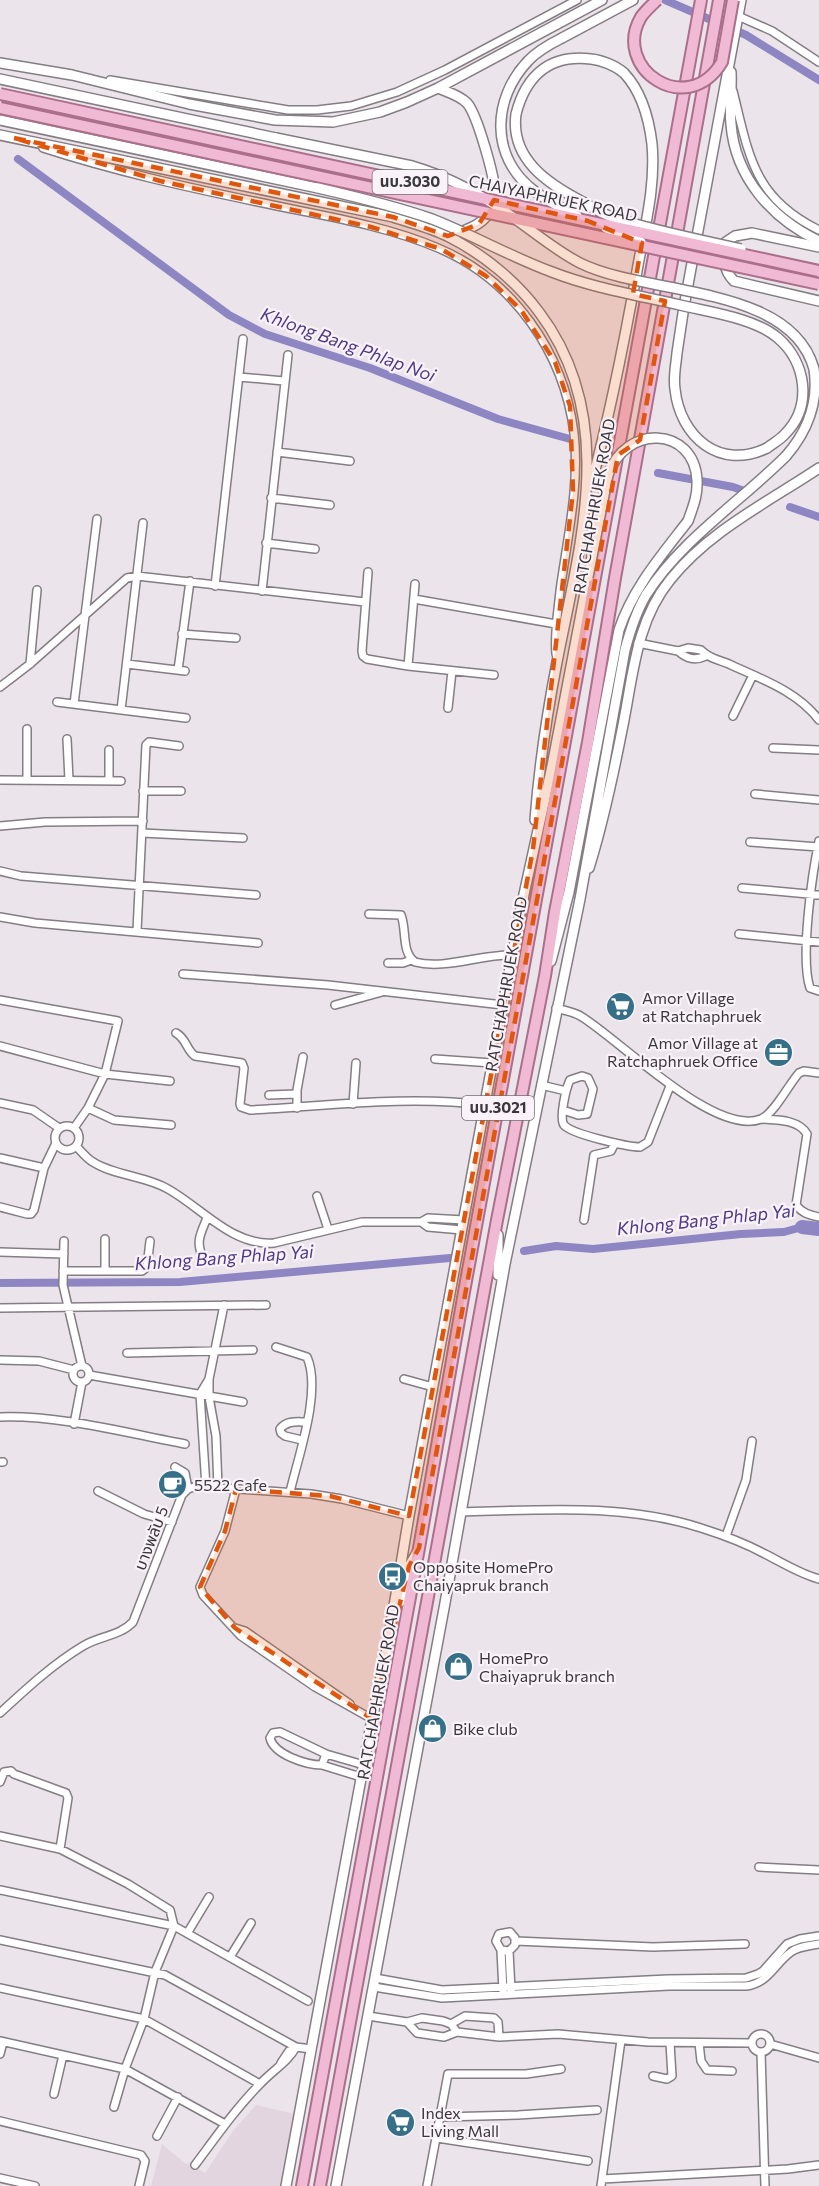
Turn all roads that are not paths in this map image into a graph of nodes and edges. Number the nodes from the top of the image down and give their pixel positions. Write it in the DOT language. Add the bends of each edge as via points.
graph roads {
  1 [pos="577,0"];
  2 [pos="602,0"];
  3 [pos="657,0"];
  4 [pos="734,0"];
  5 [pos="741,0"];
  6 [pos="631,1"];
  7 [pos="701,3"];
  8 [pos="718,3"];
  9 [pos="738,21"];
  10 [pos="730,61"];
  11 [pos="819,62"];
  12 [pos="0,63"];
  13 [pos="72,75"];
  14 [pos="0,79"];
  15 [pos="732,82"];
  16 [pos="438,88"];
  17 [pos="0,94"];
  18 [pos="0,108"];
  19 [pos="0,120"];
  20 [pos="0,135"];
  21 [pos="14,138"];
  22 [pos="819,230"];
  23 [pos="448,236"];
  24 [pos="819,241"];
  25 [pos="819,247"];
  26 [pos="819,269"];
  27 [pos="819,283"];
  28 [pos="819,301"];
  29 [pos="243,339"];
  30 [pos="288,355"];
  31 [pos="239,377"];
  32 [pos="284,381"];
  33 [pos="277,452"];
  34 [pos="350,461"];
  35 [pos="819,468"];
  36 [pos="271,498"];
  37 [pos="330,505"];
  38 [pos="585,508"];
  39 [pos="97,519"];
  40 [pos="143,523"];
  41 [pos="266,543"];
  42 [pos="315,549"];
  43 [pos="368,572"];
  44 [pos="136,576"];
  45 [pos="190,581"];
  46 [pos="415,584"];
  47 [pos="215,586"];
  48 [pos="37,590"];
  49 [pos="262,591"];
  50 [pos="414,599"];
  51 [pos="365,602"];
  52 [pos="85,616"];
  53 [pos="556,624"];
  54 [pos="182,634"];
  55 [pos="236,638"];
  56 [pos="638,643"];
  57 [pos="557,663"];
  58 [pos="30,664"];
  59 [pos="127,664"];
  60 [pos="408,666"];
  61 [pos="452,671"];
  62 [pos="494,675"];
  63 [pos="753,675"];
  64 [pos="0,687"];
  65 [pos="57,702"];
  66 [pos="74,704"];
  67 [pos="448,708"];
  68 [pos="121,710"];
  69 [pos="732,716"];
  70 [pos="186,717"];
  71 [pos="819,720"];
  72 [pos="27,729"];
  73 [pos="67,739"];
  74 [pos="179,746"];
  75 [pos="772,748"];
  76 [pos="109,750"];
  77 [pos="819,750"];
  78 [pos="0,780"];
  79 [pos="27,780"];
  80 [pos="69,780"];
  81 [pos="109,781"];
  82 [pos="121,781"];
  83 [pos="143,791"];
  84 [pos="181,791"];
  85 [pos="755,794"];
  86 [pos="819,800"];
  87 [pos="143,821"];
  88 [pos="0,826"];
  89 [pos="142,833"];
  90 [pos="243,838"];
  91 [pos="750,842"];
  92 [pos="819,845"];
  93 [pos="532,849"];
  94 [pos="0,872"];
  95 [pos="139,886"];
  96 [pos="741,888"];
  97 [pos="256,895"];
  98 [pos="815,895"];
  99 [pos="580,899"];
  100 [pos="369,914"];
  101 [pos="0,917"];
  102 [pos="137,931"];
  103 [pos="739,934"];
  104 [pos="807,941"];
  105 [pos="258,942"];
  106 [pos="819,942"];
  107 [pos="512,955"];
  108 [pos="411,960"];
  109 [pos="388,963"];
  110 [pos="183,974"];
  111 [pos="545,976"];
  112 [pos="385,991"];
  113 [pos="819,991"];
  114 [pos="0,1000"];
  115 [pos="335,1005"];
  116 [pos="503,1005"];
  117 [pos="556,1008"];
  118 [pos="177,1033"];
  119 [pos="0,1046"];
  120 [pos="303,1057"];
  121 [pos="435,1059"];
  122 [pos="356,1063"];
  123 [pos="492,1063"];
  124 [pos="819,1073"];
  125 [pos="105,1074"];
  126 [pos="170,1081"];
  127 [pos="541,1085"];
  128 [pos="670,1086"];
  129 [pos="567,1090"];
  130 [pos="296,1094"];
  131 [pos="269,1095"];
  132 [pos="0,1103"];
  133 [pos="353,1104"];
  134 [pos="485,1105"];
  135 [pos="88,1108"];
  136 [pos="297,1108"];
  137 [pos="563,1110"];
  138 [pos="763,1118"];
  139 [pos="171,1125"];
  140 [pos="59,1128"];
  141 [pos="74,1128"];
  142 [pos="56,1143"];
  143 [pos="615,1143"];
  144 [pos="76,1146"];
  145 [pos="0,1158"];
  146 [pos="44,1168"];
  147 [pos="317,1196"];
  148 [pos="0,1207"];
  149 [pos="819,1217"];
  150 [pos="207,1218"];
  151 [pos="497,1220"];
  152 [pos="584,1220"];
  153 [pos="328,1229"];
  154 [pos="462,1229"];
  155 [pos="105,1239"];
  156 [pos="64,1241"];
  157 [pos="150,1241"];
  158 [pos="0,1252"];
  159 [pos="64,1254"];
  160 [pos="204,1260"];
  161 [pos="63,1270"];
  162 [pos="105,1270"];
  163 [pos="464,1292"];
  164 [pos="498,1298"];
  165 [pos="224,1305"];
  166 [pos="266,1305"];
  167 [pos="0,1308"];
  168 [pos="69,1308"];
  169 [pos="276,1347"];
  170 [pos="214,1349"];
  171 [pos="254,1350"];
  172 [pos="127,1353"];
  173 [pos="0,1359"];
  174 [pos="82,1366"];
  175 [pos="74,1370"];
  176 [pos="88,1375"];
  177 [pos="209,1379"];
  178 [pos="404,1379"];
  179 [pos="82,1382"];
  180 [pos="433,1386"];
  181 [pos="200,1394"];
  182 [pos="209,1397"];
  183 [pos="243,1402"];
  184 [pos="0,1418"];
  185 [pos="307,1422"];
  186 [pos="74,1424"];
  187 [pos="302,1440"];
  188 [pos="752,1441"];
  189 [pos="185,1444"];
  190 [pos="216,1446"];
  191 [pos="205,1448"];
  192 [pos="176,1467"];
  193 [pos="206,1487"];
  194 [pos="218,1487"];
  195 [pos="188,1488"];
  196 [pos="236,1489"];
  197 [pos="98,1491"];
  198 [pos="290,1492"];
  199 [pos="460,1512"];
  200 [pos="409,1516"];
  201 [pos="172,1522"];
  202 [pos="726,1536"];
  203 [pos="419,1548"];
  204 [pos="819,1579"];
  205 [pos="387,1648"];
  206 [pos="0,1713"];
  207 [pos="372,1719"];
  208 [pos="326,1754"];
  209 [pos="322,1765"];
  210 [pos="364,1765"];
  211 [pos="361,1777"];
  212 [pos="0,1782"];
  213 [pos="0,1836"];
  214 [pos="60,1850"];
  215 [pos="759,1867"];
  216 [pos="819,1870"];
  217 [pos="0,1890"];
  218 [pos="209,1897"];
  219 [pos="251,1923"];
  220 [pos="174,1926"];
  221 [pos="188,1932"];
  222 [pos="819,1936"];
  223 [pos="0,1940"];
  224 [pos="516,1941"];
  225 [pos="745,1944"];
  226 [pos="819,1944"];
  227 [pos="505,1950"];
  228 [pos="230,1957"];
  229 [pos="773,1965"];
  230 [pos="155,1972"];
  231 [pos="374,1983"];
  232 [pos="0,1988"];
  233 [pos="507,1991"];
  234 [pos="308,2001"];
  235 [pos="368,2016"];
  236 [pos="144,2019"];
  237 [pos="407,2022"];
  238 [pos="450,2024"];
  239 [pos="457,2032"];
  240 [pos="499,2037"];
  241 [pos="621,2040"];
  242 [pos="1,2041"];
  243 [pos="670,2043"];
  244 [pos="699,2043"];
  245 [pos="752,2043"];
  246 [pos="770,2044"];
  247 [pos="295,2048"];
  248 [pos="311,2049"];
  249 [pos="761,2052"];
  250 [pos="0,2054"];
  251 [pos="63,2055"];
  252 [pos="819,2058"];
  253 [pos="125,2068"];
  254 [pos="561,2069"];
  255 [pos="732,2071"];
  256 [pos="653,2076"];
  257 [pos="260,2084"];
  258 [pos="54,2094"];
  259 [pos="178,2097"];
  260 [pos="114,2107"];
  261 [pos="597,2110"];
  262 [pos="441,2117"];
  263 [pos="0,2121"];
  264 [pos="225,2124"];
  265 [pos="157,2136"];
  266 [pos="436,2138"];
  267 [pos="588,2161"];
  268 [pos="195,2165"];
  269 [pos="819,2165"];
  270 [pos="764,2169"];
  271 [pos="0,2178"];
  272 [pos="602,2182"];
  273 [pos="36,2186"];
  274 [pos="139,2186"];
  275 [pos="286,2186"];
  276 [pos="302,2186"];
  277 [pos="320,2186"];
  278 [pos="336,2186"];
  279 [pos="428,2186"];
  280 [pos="765,2186"];
  1 -- 13 [label="street" via="445,70 397,92 351,106 288,110"];
  2 -- 16 [label="main road"];
  3 -- 4 [label="main road, bridge" via="641,17 635,35 639,62 654,79 684,88 700,84 722,62"];
  5 -- 9 [label="main road"];
  6 -- 27 [label="main road, bridge" via="529,59 516,75 502,108 500,127 514,167 533,190 575,216 642,243"];
  7 -- 163 [label="main road, RATCHAPHRUEK ROAD / นบ.3021"];
  8 -- 111 [label="main road, RATCHAPHRUEK ROAD / นบ.3021"];
  9 -- 10 [label="main road"];
  9 -- 11 [label="street" via="772,31"];
  10 -- 15 [label="main road"];
  10 -- 19 [label="main road, bridge" via="682,317 674,388 678,409 694,437 721,453 738,455 756,453 785,435 803,398 799,365 790,351 777,337 752,324 727,316 579,282 433,220 372,201"];
  12 -- 13 [label="main road"];
  13 -- 16 [label="main road" via="189,104 310,123 380,112"];
  14 -- 99 [label="main road, bridge" via="434,172 499,207 581,264 623,278 741,304 774,318 801,344 812,363 817,392 812,416 798,443 679,555 638,611 614,699"];
  15 -- 22 [label="street" via="744,142 763,184 775,200"];
  15 -- 24 [label="main road" via="731,122 741,167 766,204 784,221"];
  16 -- 23 [label="main road" via="461,98 470,108 492,174 495,196 479,224"];
  17 -- 26 [label="main road, CHAIYAPHRUEK ROAD / นบ.3030, bridge"];
  18 -- 27 [label="main road, CHAIYAPHRUEK ROAD / นบ.3030, bridge"];
  20 -- 21 [label="main road"];
  21 -- 23 [label="main road" via="393,217"];
  21 -- 53 [label="street" via="160,181 398,234 441,249 486,276 540,334 555,362 570,406 574,433 573,491"];
  23 -- 38 [label="main road" via="508,277 560,342 583,406 588,464"];
  25 -- 28 [label="main road" via="741,234 726,242 724,266 734,280"];
  26 -- 38 [label="main road, bridge" via="663,231 609,216 546,180 533,168 518,143 514,124 526,87 536,74 564,58 579,57 596,59 623,72 637,90 647,116 653,167 649,204 625,338"];
  29 -- 31 [label="street"];
  30 -- 32 [label="street"];
  31 -- 32 [label="street"];
  31 -- 47 [label="street"];
  32 -- 33 [label="street"];
  33 -- 34 [label="street"];
  33 -- 36 [label="street"];
  35 -- 56 [label="main road" via="735,521 698,550 670,579 655,602"];
  36 -- 37 [label="street"];
  36 -- 41 [label="street"];
  38 -- 57 [label="main road"];
  39 -- 52 [label="street"];
  40 -- 44 [label="street"];
  41 -- 42 [label="street"];
  41 -- 49 [label="street"];
  43 -- 51 [label="street"];
  44 -- 45 [label="street"];
  44 -- 52 [label="street" via="119,584"];
  44 -- 59 [label="street"];
  45 -- 47 [label="street"];
  45 -- 54 [label="street"];
  46 -- 50 [label="street"];
  47 -- 49 [label="street"];
  48 -- 58 [label="street"];
  49 -- 51 [label="street"];
  50 -- 53 [label="street"];
  50 -- 60 [label="street"];
  51 -- 60 [label="street" via="363,656"];
  52 -- 58 [label="street"];
  52 -- 66 [label="street"];
  53 -- 57 [label="street"];
  54 -- 55 [label="street"];
  54 -- 59 [label="street" via="181,671"];
  56 -- 63 [label="street" via="678,651 701,650 706,656"];
  56 -- 99 [label="main road" via="599,838"];
  57 -- 93 [label="main road"];
  58 -- 64 [label="street"];
  59 -- 68 [label="street"];
  60 -- 61 [label="street"];
  61 -- 62 [label="street"];
  61 -- 67 [label="street"];
  63 -- 69 [label="street"];
  63 -- 71 [label="street" via="803,702"];
  65 -- 66 [label="street"];
  66 -- 68 [label="street"];
  68 -- 70 [label="street"];
  72 -- 79 [label="street"];
  73 -- 80 [label="street"];
  74 -- 83 [label="street" via="147,743"];
  75 -- 77 [label="street"];
  76 -- 81 [label="street"];
  78 -- 79 [label="street"];
  79 -- 80 [label="street"];
  80 -- 81 [label="street"];
  81 -- 82 [label="street"];
  83 -- 84 [label="street"];
  83 -- 87 [label="street"];
  85 -- 86 [label="street"];
  87 -- 88 [label="street"];
  87 -- 89 [label="street"];
  89 -- 90 [label="street"];
  89 -- 95 [label="street"];
  91 -- 92 [label="street"];
  92 -- 98 [label="street"];
  93 -- 107 [label="main road, RATCHAPHRUEK ROAD / นบ.3021"];
  93 -- 111 [label="main road, bridge" via="552,766 608,475 624,449 638,440 657,438 678,444 692,460 697,479 695,504 688,521 641,582 624,614 569,892"];
  94 -- 95 [label="street"];
  95 -- 97 [label="street"];
  95 -- 102 [label="street"];
  96 -- 98 [label="street"];
  98 -- 104 [label="street"];
  99 -- 117 [label="main road, นบ.3021"];
  100 -- 108 [label="street" via="401,915"];
  101 -- 102 [label="street"];
  102 -- 105 [label="street"];
  103 -- 104 [label="street"];
  104 -- 106 [label="street"];
  104 -- 113 [label="street" via="808,982 810,988"];
  107 -- 108 [label="street" via="420,964"];
  107 -- 116 [label="main road, RATCHAPHRUEK ROAD / นบ.3021"];
  108 -- 109 [label="street"];
  110 -- 112 [label="street"];
  111 -- 151 [label="main road, RATCHAPHRUEK ROAD / นบ.3021"];
  112 -- 115 [label="street"];
  112 -- 116 [label="street"];
  114 -- 125 [label="street" via="118,1021"];
  116 -- 123 [label="main road, RATCHAPHRUEK ROAD / นบ.3021"];
  117 -- 127 [label="main road, นบ.3021"];
  117 -- 128 [label="street" via="582,1017"];
  118 -- 136 [label="street" via="195,1056 242,1063 241,1107"];
  119 -- 125 [label="street"];
  120 -- 130 [label="street"];
  121 -- 123 [label="street"];
  122 -- 133 [label="street"];
  123 -- 134 [label="main road, RATCHAPHRUEK ROAD / นบ.3021"];
  124 -- 138 [label="street" via="799,1073"];
  125 -- 126 [label="street"];
  125 -- 135 [label="street"];
  127 -- 129 [label="street"];
  127 -- 164 [label="main road, นบ.3021"];
  128 -- 138 [label="street" via="720,1114 750,1120"];
  128 -- 143 [label="street" via="648,1142 633,1147"];
  129 -- 137 [label="street"];
  129 -- 137 [label="street" via="570,1080 582,1076 591,1081 593,1089 587,1114"];
  130 -- 131 [label="street"];
  130 -- 136 [label="street"];
  132 -- 140 [label="street" via="33,1110"];
  133 -- 134 [label="street"];
  133 -- 136 [label="street"];
  134 -- 154 [label="main road, RATCHAPHRUEK ROAD / นบ.3021"];
  135 -- 139 [label="street" via="114,1120"];
  135 -- 141 [label="street"];
  137 -- 143 [label="street" via="562,1124 567,1128"];
  138 -- 149 [label="street" via="795,1123 805,1130 796,1205"];
  140 -- 141 [label="street"];
  140 -- 142 [label="street"];
  141 -- 144 [label="street" via="79,1139"];
  142 -- 144 [label="street" via="65,1150"];
  142 -- 146 [label="street"];
  143 -- 152 [label="street" via="611,1151 594,1155"];
  144 -- 150 [label="street" via="93,1162 167,1188"];
  145 -- 146 [label="street"];
  146 -- 148 [label="street" via="31,1214"];
  147 -- 153 [label="street"];
  150 -- 153 [label="street" via="262,1244"];
  150 -- 160 [label="street" via="198,1242"];
  151 -- 164 [label="main road"];
  151 -- 277 [label="main road, RATCHAPHRUEK ROAD / นบ.3021"];
  153 -- 154 [label="street" via="362,1222 421,1222 428,1227"];
  154 -- 163 [label="main road"];
  154 -- 180 [label="main road, RATCHAPHRUEK ROAD / นบ.3021"];
  155 -- 162 [label="street"];
  156 -- 159 [label="street"];
  157 -- 162 [label="street" via="145,1269"];
  158 -- 159 [label="street"];
  159 -- 161 [label="street"];
  161 -- 162 [label="street"];
  161 -- 168 [label="street"];
  163 -- 203 [label="main road, RATCHAPHRUEK ROAD / นบ.3021"];
  164 -- 199 [label="main road, นบ.3021"];
  165 -- 166 [label="street"];
  165 -- 168 [label="street"];
  165 -- 170 [label="street"];
  167 -- 168 [label="street"];
  168 -- 174 [label="street"];
  169 -- 185 [label="street" via="305,1356 309,1363 312,1391"];
  170 -- 171 [label="street"];
  170 -- 172 [label="street"];
  170 -- 177 [label="street"];
  173 -- 175 [label="street" via="39,1361"];
  174 -- 175 [label="street"];
  174 -- 176 [label="street" via="87,1368"];
  175 -- 179 [label="street" via="74,1377"];
  176 -- 179 [label="street"];
  176 -- 181 [label="street"];
  177 -- 181 [label="street"];
  177 -- 182 [label="street"];
  178 -- 180 [label="street"];
  179 -- 186 [label="street"];
  180 -- 200 [label="main road, RATCHAPHRUEK ROAD / นบ.3021"];
  181 -- 182 [label="street"];
  181 -- 191 [label="street"];
  182 -- 183 [label="street"];
  182 -- 190 [label="street"];
  184 -- 186 [label="street"];
  185 -- 187 [label="street"];
  185 -- 187 [label="street" via="290,1422 280,1429 285,1436"];
  186 -- 189 [label="street"];
  187 -- 198 [label="street"];
  188 -- 202 [label="street" via="746,1480"];
  190 -- 191 [label="street"];
  190 -- 194 [label="street"];
  191 -- 193 [label="street"];
  192 -- 195 [label="street" via="185,1473"];
  193 -- 194 [label="street"];
  193 -- 195 [label="street"];
  194 -- 196 [label="street"];
  195 -- 201 [label="street, บางพลับ 5"];
  196 -- 198 [label="street"];
  196 -- 207 [label="street" via="225,1531 200,1587 206,1599 235,1628 245,1631 300,1673"];
  197 -- 201 [label="street" via="144,1514"];
  198 -- 200 [label="street" via="342,1499"];
  199 -- 202 [label="street" via="606,1511 661,1518"];
  199 -- 231 [label="main road, นบ.3021"];
  200 -- 205 [label="main road, RATCHAPHRUEK ROAD / นบ.3021"];
  201 -- 206 [label="street, บางพลับ 5" via="133,1622 121,1631 80,1647"];
  202 -- 204 [label="street"];
  203 -- 205 [label="main road" via="409,1566"];
  203 -- 276 [label="main road, RATCHAPHRUEK ROAD / นบ.3021"];
  205 -- 207 [label="main road, RATCHAPHRUEK ROAD / นบ.3021"];
  207 -- 210 [label="main road, RATCHAPHRUEK ROAD / นบ.3021"];
  208 -- 209 [label="street"];
  208 -- 209 [label="street" via="280,1732 275,1731 270,1738 274,1747 298,1761"];
  208 -- 210 [label="street"];
  209 -- 211 [label="street"];
  210 -- 211 [label="main road, RATCHAPHRUEK ROAD / นบ.3021"];
  211 -- 248 [label="main road, RATCHAPHRUEK ROAD / นบ.3021"];
  212 -- 214 [label="street" via="4,1772 11,1771 66,1793"];
  213 -- 214 [label="street"];
  214 -- 220 [label="street" via="170,1910"];
  215 -- 216 [label="street"];
  217 -- 220 [label="street"];
  218 -- 221 [label="street"];
  219 -- 228 [label="street"];
  220 -- 221 [label="street"];
  220 -- 230 [label="street"];
  221 -- 228 [label="street"];
  222 -- 229 [label="street" via="787,1944"];
  223 -- 230 [label="street"];
  224 -- 225 [label="street" via="653,1947"];
  224 -- 227 [label="street"];
  224 -- 227 [label="street" via="510,1932 499,1934 496,1945"];
  226 -- 229 [label="street" via="793,1950"];
  227 -- 233 [label="street"];
  228 -- 234 [label="street"];
  229 -- 233 [label="street" via="746,1978"];
  230 -- 236 [label="street"];
  230 -- 247 [label="street"];
  231 -- 233 [label="street" via="442,1994"];
  231 -- 235 [label="main road, นบ.3021"];
  232 -- 236 [label="street"];
  235 -- 237 [label="street"];
  235 -- 278 [label="main road, นบ.3021"];
  236 -- 253 [label="street"];
  236 -- 257 [label="street"];
  237 -- 238 [label="street" via="422,2018"];
  237 -- 239 [label="street" via="417,2033 444,2037"];
  238 -- 239 [label="street"];
  238 -- 240 [label="street" via="465,2016 494,2018"];
  239 -- 240 [label="street"];
  240 -- 241 [label="street" via="558,2034"];
  241 -- 243 [label="street"];
  241 -- 272 [label="street"];
  242 -- 250 [label="street"];
  242 -- 251 [label="street"];
  243 -- 244 [label="street"];
  243 -- 256 [label="street" via="672,2076"];
  244 -- 245 [label="street"];
  244 -- 255 [label="street" via="701,2061 707,2070"];
  245 -- 246 [label="street" via="762,2033 768,2036"];
  245 -- 249 [label="street"];
  246 -- 249 [label="street"];
  246 -- 252 [label="street"];
  247 -- 248 [label="street"];
  247 -- 257 [label="street" via="293,2055"];
  248 -- 275 [label="main road, RATCHAPHRUEK ROAD / นบ.3021"];
  249 -- 270 [label="street"];
  251 -- 253 [label="street"];
  251 -- 258 [label="street"];
  253 -- 259 [label="street"];
  253 -- 260 [label="street"];
  254 -- 262 [label="street" via="526,2074 448,2074"];
  257 -- 264 [label="street"];
  259 -- 264 [label="street"];
  259 -- 265 [label="street"];
  261 -- 262 [label="street"];
  262 -- 266 [label="street"];
  263 -- 274 [label="street" via="141,2155 145,2160"];
  264 -- 268 [label="street"];
  266 -- 267 [label="street"];
  266 -- 279 [label="street"];
  269 -- 270 [label="street"];
  270 -- 272 [label="street"];
  270 -- 280 [label="street"];
  271 -- 273 [label="street"];
}
